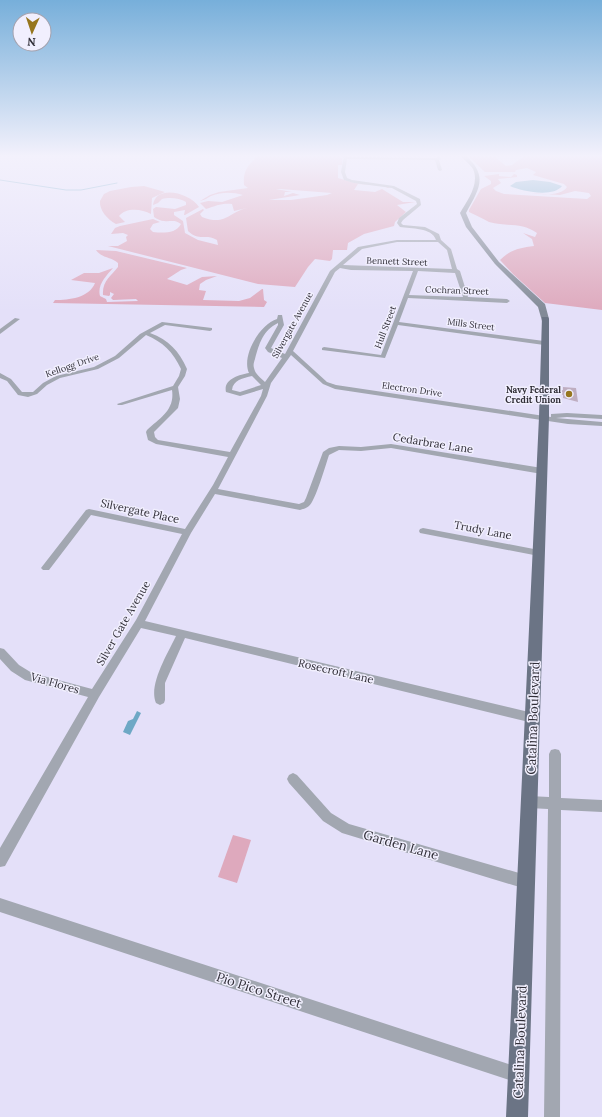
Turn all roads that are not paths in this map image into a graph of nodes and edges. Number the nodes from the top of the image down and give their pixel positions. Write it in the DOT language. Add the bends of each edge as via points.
graph roads {
  1 [pos="415,207"];
  2 [pos="466,207"];
  3 [pos="439,241"];
  4 [pos="340,266"];
  5 [pos="416,270"];
  6 [pos="455,271"];
  7 [pos="406,296"];
  8 [pos="466,299"];
  9 [pos="507,301"];
  10 [pos="16,319"];
  11 [pos="396,323"];
  12 [pos="210,328"];
  13 [pos="0,332"];
  14 [pos="145,333"];
  15 [pos="544,343"];
  16 [pos="324,349"];
  17 [pos="288,354"];
  18 [pos="254,374"];
  19 [pos="0,375"];
  20 [pos="175,387"];
  21 [pos="266,390"];
  22 [pos="120,404"];
  23 [pos="602,417"];
  24 [pos="544,418"];
  25 [pos="602,424"];
  26 [pos="232,455"];
  27 [pos="542,471"];
  28 [pos="213,491"];
  29 [pos="423,531"];
  30 [pos="186,532"];
  31 [pos="539,553"];
  32 [pos="46,568"];
  33 [pos="139,623"];
  34 [pos="182,634"];
  35 [pos="0,652"];
  36 [pos="95,694"];
  37 [pos="160,700"];
  38 [pos="533,718"];
  39 [pos="555,754"];
  40 [pos="293,779"];
  41 [pos="529,802"];
  42 [pos="556,803"];
  43 [pos="602,806"];
  44 [pos="0,861"];
  45 [pos="526,882"];
  46 [pos="0,905"];
  47 [pos="518,1075"];
  48 [pos="517,1117"];
  49 [pos="552,1117"];
  1 -- 3 [label="street" via="399,223 402,226 423,228 433,232"];
  2 -- 15 [label="main road, Catalina Boulevard" via="463,213 469,227 497,263 542,306"];
  3 -- 4 [label="street" via="398,241 366,246 360,248"];
  3 -- 6 [label="street" via="449,249"];
  4 -- 5 [label="street, Bennett Street"];
  4 -- 17 [label="street, Silvergate Avenue" via="333,271"];
  5 -- 6 [label="street, Bennett Street"];
  5 -- 7 [label="street, Hull Street"];
  6 -- 8 [label="street"];
  7 -- 8 [label="street, Cochran Street"];
  7 -- 11 [label="street, Hull Street"];
  8 -- 9 [label="street, Cochran Street"];
  10 -- 13 [label="street"];
  11 -- 15 [label="street, Mills Street"];
  11 -- 16 [label="street, Hull Street" via="383,357"];
  12 -- 14 [label="street, Kellogg Drive" via="164,323"];
  14 -- 19 [label="street, Kellogg Drive" via="117,357 96,368 58,378 45,384 35,393 20,394"];
  14 -- 20 [label="street" via="169,345 181,363 184,369"];
  15 -- 24 [label="main road, Catalina Boulevard"];
  17 -- 18 [label="street, Electron Drive" via="270,351 268,348 281,325 279,318 258,338 250,366"];
  17 -- 21 [label="street, Silvergate Avenue"];
  17 -- 24 [label="street, Electron Drive" via="325,383 335,387"];
  18 -- 21 [label="street"];
  18 -- 21 [label="street" via="231,382 228,390 240,394"];
  20 -- 22 [label="street"];
  20 -- 26 [label="street" via="177,399 174,408 150,432 151,438 156,442"];
  21 -- 26 [label="street, Silver Gate Avenue"];
  23 -- 24 [label="street, Electron Drive" via="567,415"];
  24 -- 25 [label="street, Electron Drive"];
  24 -- 27 [label="main road, Catalina Boulevard"];
  26 -- 28 [label="street, Silver Gate Avenue"];
  27 -- 28 [label="street, Cedarbrae Lane" via="391,446 339,448 326,454 310,498 307,504 300,507"];
  27 -- 31 [label="main road, Catalina Boulevard"];
  28 -- 30 [label="street, Silver Gate Avenue"];
  29 -- 31 [label="street, Trudy Lane"];
  30 -- 32 [label="street, Silvergate Place" via="89,512"];
  30 -- 33 [label="street, Silver Gate Avenue"];
  31 -- 38 [label="main road, Catalina Boulevard"];
  33 -- 34 [label="street, Rosecroft Lane"];
  33 -- 36 [label="street, Silver Gate Avenue"];
  34 -- 37 [label="street" via="160,682"];
  34 -- 38 [label="street, Rosecroft Lane"];
  35 -- 36 [label="street, Via Flores" via="15,668 29,677"];
  36 -- 44 [label="street, Silver Gate Avenue"];
  38 -- 41 [label="main road, Catalina Boulevard"];
  39 -- 42 [label="street, Catalina Boulevard"];
  40 -- 45 [label="street, Garden Lane" via="327,817 346,829"];
  41 -- 42 [label="street"];
  41 -- 45 [label="main road, Catalina Boulevard"];
  42 -- 43 [label="street"];
  42 -- 49 [label="street, Catalina Boulevard"];
  45 -- 47 [label="main road, Catalina Boulevard"];
  46 -- 47 [label="street, Pio Pico Street"];
  47 -- 48 [label="main road, Catalina Boulevard"];
}
